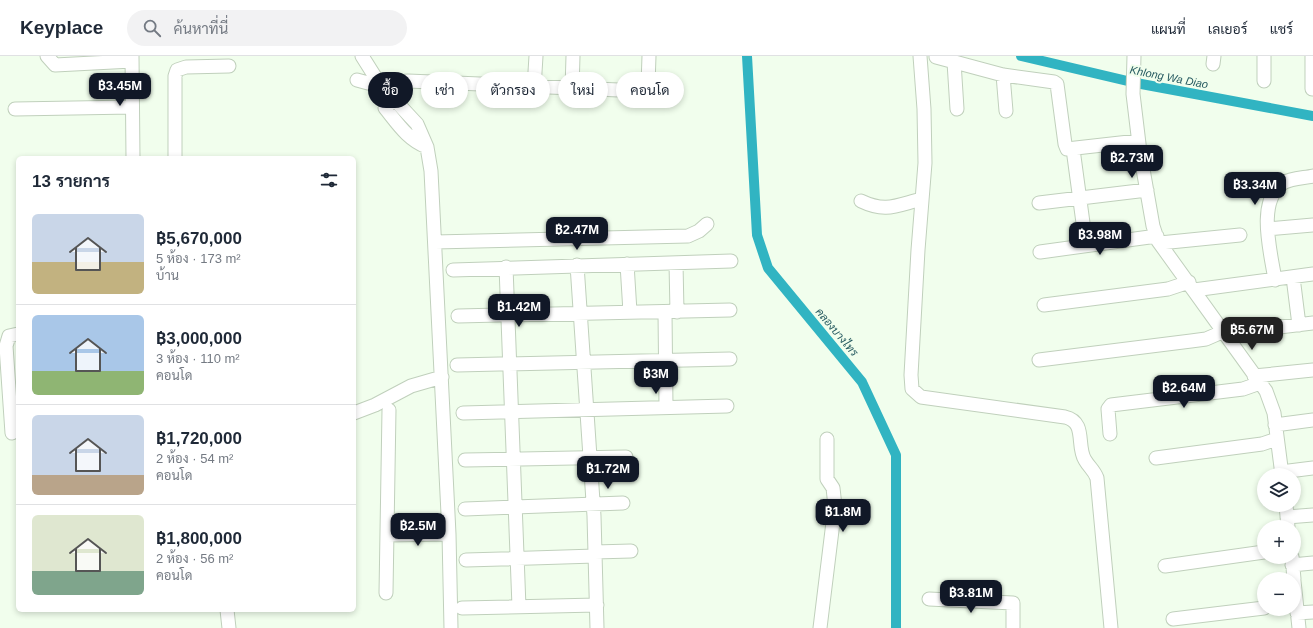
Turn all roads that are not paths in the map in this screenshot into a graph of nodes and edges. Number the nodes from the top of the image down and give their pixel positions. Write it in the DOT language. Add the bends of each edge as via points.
graph roads {
  1 [pos="47,56"];
  2 [pos="362,56"];
  3 [pos="536,56"];
  4 [pos="573,56"];
  5 [pos="649,56"];
  6 [pos="920,56"];
  7 [pos="1264,56"];
  8 [pos="1312,56"];
  9 [pos="936,58"];
  10 [pos="132,59"];
  11 [pos="1135,60"];
  12 [pos="954,62"];
  13 [pos="229,66"];
  14 [pos="372,72"];
  15 [pos="535,72"];
  16 [pos="573,72"];
  17 [pos="1003,75"];
  18 [pos="357,80"];
  19 [pos="413,81"];
  20 [pos="1264,81"];
  21 [pos="368,83"];
  22 [pos="476,85"];
  23 [pos="1312,90"];
  24 [pos="608,91"];
  25 [pos="132,107"];
  26 [pos="402,108"];
  27 [pos="14,109"];
  28 [pos="957,109"];
  29 [pos="1006,111"];
  30 [pos="1138,141"];
  31 [pos="1073,149"];
  32 [pos="133,156"];
  33 [pos="175,156"];
  34 [pos="1313,176"];
  35 [pos="1147,190"];
  36 [pos="922,198"];
  37 [pos="1081,198"];
  38 [pos="861,201"];
  39 [pos="1039,203"];
  40 [pos="707,224"];
  41 [pos="1313,225"];
  42 [pos="1268,228"];
  43 [pos="1240,235"];
  44 [pos="1158,240"];
  45 [pos="435,242"];
  46 [pos="1086,245"];
  47 [pos="1040,252"];
  48 [pos="731,261"];
  49 [pos="676,262"];
  50 [pos="627,264"];
  51 [pos="577,265"];
  52 [pos="506,267"];
  53 [pos="453,270"];
  54 [pos="1313,274"];
  55 [pos="1293,277"];
  56 [pos="1274,280"];
  57 [pos="1191,286"];
  58 [pos="1044,305"];
  59 [pos="730,310"];
  60 [pos="630,312"];
  61 [pos="671,312"];
  62 [pos="580,314"];
  63 [pos="508,315"];
  64 [pos="458,316"];
  65 [pos="1313,323"];
  66 [pos="1299,325"];
  67 [pos="1223,333"];
  68 [pos="16,334"];
  69 [pos="665,359"];
  70 [pos="730,359"];
  71 [pos="1039,360"];
  72 [pos="583,361"];
  73 [pos="511,363"];
  74 [pos="457,365"];
  75 [pos="1313,370"];
  76 [pos="442,377"];
  77 [pos="1257,380"];
  78 [pos="727,406"];
  79 [pos="666,407"];
  80 [pos="586,409"];
  81 [pos="389,410"];
  82 [pos="356,412"];
  83 [pos="512,412"];
  84 [pos="463,413"];
  85 [pos="1313,420"];
  86 [pos="1275,425"];
  87 [pos="10,433"];
  88 [pos="1110,434"];
  89 [pos="827,438"];
  90 [pos="1277,439"];
  91 [pos="590,457"];
  92 [pos="626,457"];
  93 [pos="1156,458"];
  94 [pos="514,459"];
  95 [pos="464,460"];
  96 [pos="1281,468"];
  97 [pos="1313,468"];
  98 [pos="1301,470"];
  99 [pos="593,503"];
  100 [pos="623,503"];
  101 [pos="516,507"];
  102 [pos="465,509"];
  103 [pos="1313,515"];
  104 [pos="1287,516"];
  105 [pos="387,534"];
  106 [pos="450,534"];
  107 [pos="631,551"];
  108 [pos="1257,553"];
  109 [pos="595,554"];
  110 [pos="518,558"];
  111 [pos="466,560"];
  112 [pos="1301,562"];
  113 [pos="1313,563"];
  114 [pos="1165,566"];
  115 [pos="386,592"];
  116 [pos="929,599"];
  117 [pos="597,605"];
  118 [pos="518,607"];
  119 [pos="462,608"];
  120 [pos="1301,608"];
  121 [pos="1257,609"];
  122 [pos="227,612"];
  123 [pos="1313,612"];
  124 [pos="1297,616"];
  125 [pos="1173,619"];
  126 [pos="229,628"];
  127 [pos="451,628"];
  128 [pos="597,628"];
  129 [pos="820,628"];
  130 [pos="1013,628"];
  131 [pos="1111,628"];
  132 [pos="1299,628"];
  1 -- 10 [label="street" via="55,65"];
  2 -- 14 [label="street"];
  3 -- 15 [label="street"];
  4 -- 16 [label="street"];
  5 -- 24 [label="street" via="647,90"];
  6 -- 36 [label="street" via="925,163"];
  7 -- 20 [label="street"];
  8 -- 23 [label="street"];
  9 -- 12 [label="street"];
  10 -- 25 [label="street"];
  11 -- 30 [label="street" via="1133,94"];
  12 -- 17 [label="street"];
  12 -- 28 [label="street"];
  13 -- 33 [label="street" via="186,67 177,70"];
  17 -- 29 [label="street"];
  17 -- 31 [label="street" via="1040,79 1057,84 1065,144 1067,149"];
  18 -- 21 [label="street"];
  19 -- 22 [label="street"];
  25 -- 27 [label="street"];
  25 -- 32 [label="street"];
  26 -- 45 [label="street" via="417,124 427,147"];
  30 -- 31 [label="street"];
  30 -- 35 [label="street"];
  31 -- 37 [label="street"];
  34 -- 42 [label="street" via="1283,183 1276,190 1266,213"];
  35 -- 37 [label="street"];
  35 -- 44 [label="street"];
  36 -- 38 [label="street" via="884,208"];
  36 -- 131 [label="street" via="912,389 921,397 1065,417 1074,421 1080,431 1084,459 1097,478"];
  37 -- 39 [label="street"];
  37 -- 46 [label="street"];
  40 -- 45 [label="street" via="688,236"];
  41 -- 42 [label="street"];
  42 -- 56 [label="street"];
  43 -- 44 [label="street"];
  44 -- 46 [label="street"];
  44 -- 57 [label="street"];
  45 -- 76 [label="street"];
  46 -- 47 [label="street"];
  48 -- 49 [label="street"];
  49 -- 50 [label="street"];
  49 -- 61 [label="street"];
  50 -- 51 [label="street"];
  50 -- 60 [label="street"];
  51 -- 52 [label="street"];
  51 -- 62 [label="street"];
  52 -- 53 [label="street"];
  52 -- 63 [label="street"];
  54 -- 55 [label="street"];
  55 -- 56 [label="street"];
  55 -- 66 [label="street"];
  56 -- 57 [label="street"];
  57 -- 58 [label="street"];
  57 -- 67 [label="street"];
  59 -- 61 [label="street"];
  60 -- 61 [label="street"];
  60 -- 62 [label="street"];
  61 -- 69 [label="street"];
  62 -- 63 [label="street"];
  62 -- 72 [label="street"];
  63 -- 64 [label="street"];
  63 -- 73 [label="street"];
  65 -- 66 [label="street"];
  66 -- 67 [label="street"];
  67 -- 71 [label="street" via="1206,339"];
  67 -- 77 [label="street"];
  68 -- 87 [label="street" via="10,336 6,346"];
  69 -- 70 [label="street"];
  69 -- 72 [label="street"];
  69 -- 79 [label="street"];
  72 -- 73 [label="street"];
  72 -- 80 [label="street"];
  73 -- 74 [label="street"];
  73 -- 83 [label="street"];
  75 -- 77 [label="street"];
  76 -- 82 [label="street" via="411,386"];
  76 -- 106 [label="street"];
  77 -- 86 [label="street" via="1271,402"];
  77 -- 88 [label="street" via="1242,389 1111,405 1108,409"];
  78 -- 79 [label="street"];
  79 -- 80 [label="street"];
  80 -- 83 [label="street"];
  80 -- 91 [label="street"];
  81 -- 105 [label="street"];
  83 -- 84 [label="street"];
  83 -- 94 [label="street"];
  85 -- 86 [label="street"];
  86 -- 90 [label="street"];
  89 -- 129 [label="street" via="827,480 833,488 835,506"];
  90 -- 93 [label="street" via="1262,444"];
  90 -- 96 [label="street"];
  91 -- 92 [label="street"];
  91 -- 94 [label="street"];
  91 -- 99 [label="street"];
  94 -- 95 [label="street"];
  94 -- 101 [label="street"];
  97 -- 98 [label="street"];
  99 -- 100 [label="street"];
  99 -- 101 [label="street"];
  99 -- 109 [label="street"];
  101 -- 102 [label="street"];
  101 -- 110 [label="street"];
  103 -- 104 [label="street"];
  105 -- 106 [label="street"];
  105 -- 115 [label="street"];
  106 -- 127 [label="street"];
  107 -- 109 [label="street"];
  108 -- 114 [label="street"];
  109 -- 110 [label="street"];
  109 -- 117 [label="street"];
  110 -- 111 [label="street"];
  110 -- 118 [label="street"];
  112 -- 113 [label="street"];
  116 -- 130 [label="street" via="1012,604"];
  117 -- 118 [label="street"];
  117 -- 128 [label="street"];
  118 -- 119 [label="street"];
  120 -- 123 [label="street"];
  121 -- 125 [label="street"];
  122 -- 126 [label="street"];
  124 -- 132 [label="street"];
}
